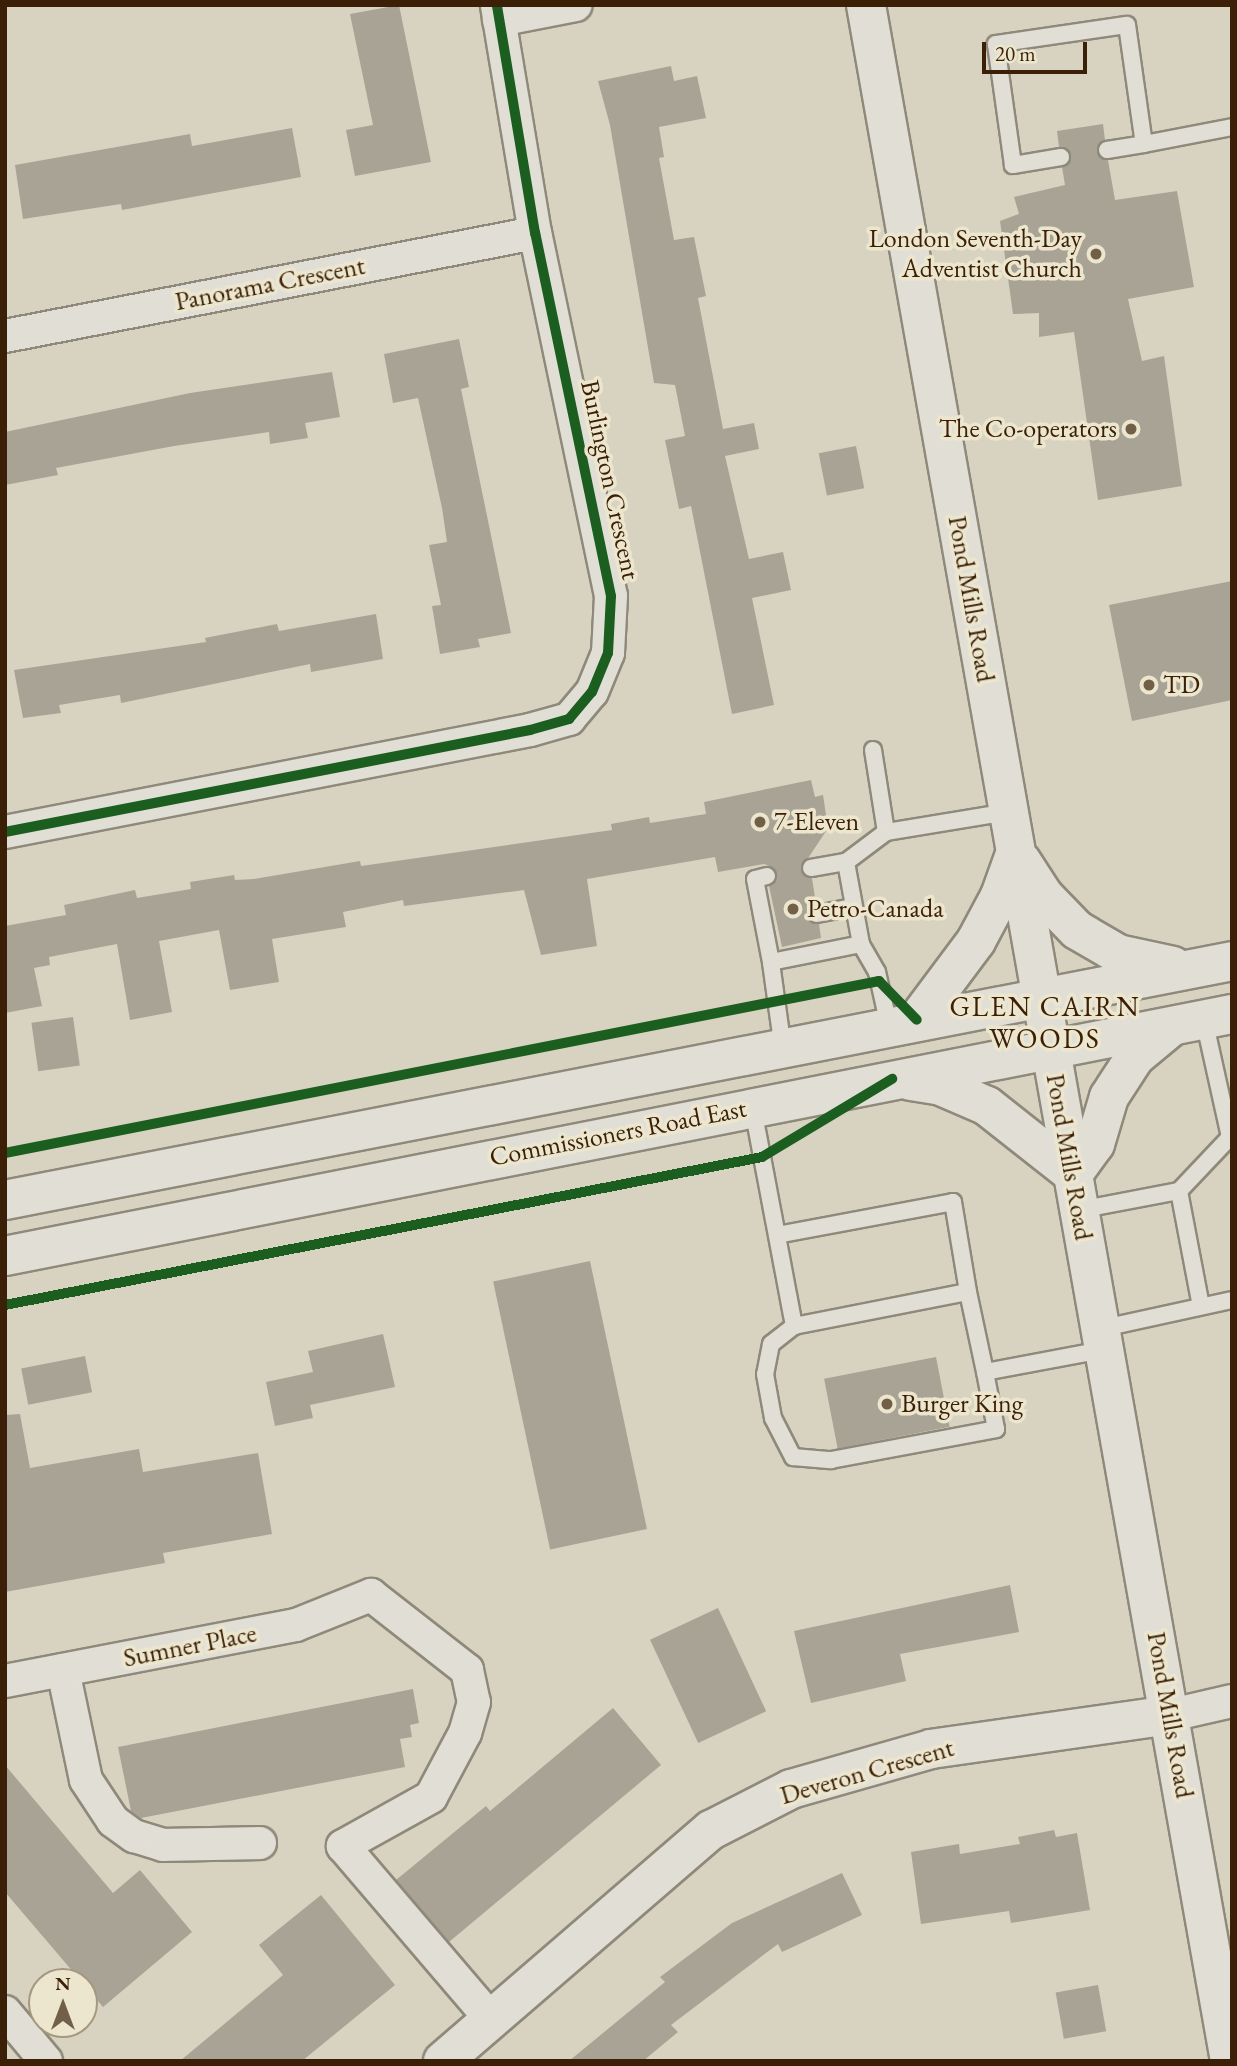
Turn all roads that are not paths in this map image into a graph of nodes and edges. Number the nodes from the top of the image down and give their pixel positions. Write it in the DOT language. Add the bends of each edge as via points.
graph roads {
  1 [pos="576,5"];
  2 [pos="866,5"];
  3 [pos="498,12"];
  4 [pos="1232,127"];
  5 [pos="1144,144"];
  6 [pos="1107,150"];
  7 [pos="1061,157"];
  8 [pos="535,233"];
  9 [pos="5,335"];
  10 [pos="873,750"];
  11 [pos="1009,811"];
  12 [pos="5,832"];
  13 [pos="886,832"];
  14 [pos="1015,852"];
  15 [pos="846,862"];
  16 [pos="811,868"];
  17 [pos="767,876"];
  18 [pos="853,907"];
  19 [pos="817,914"];
  20 [pos="861,944"];
  21 [pos="771,962"];
  22 [pos="1222,963"];
  23 [pos="1042,999"];
  24 [pos="1203,1020"];
  25 [pos="903,1023"];
  26 [pos="783,1049"];
  27 [pos="1051,1050"];
  28 [pos="892,1079"];
  29 [pos="1227,1097"];
  30 [pos="753,1106"];
  31 [pos="1231,1138"];
  32 [pos="1179,1191"];
  33 [pos="1076,1192"];
  34 [pos="5,1200"];
  35 [pos="777,1235"];
  36 [pos="5,1256"];
  37 [pos="968,1292"];
  38 [pos="1232,1300"];
  39 [pos="1201,1306"];
  40 [pos="794,1326"];
  41 [pos="1101,1339"];
  42 [pos="985,1373"];
  43 [pos="63,1670"];
  44 [pos="5,1681"];
  45 [pos="1232,1702"];
  46 [pos="1171,1715"];
  47 [pos="260,1843"];
  48 [pos="5,2012"];
  49 [pos="491,2019"];
  50 [pos="46,2061"];
  51 [pos="443,2061"];
  52 [pos="1230,2061"];
  1 -- 3 [label="street"];
  2 -- 11 [label="main road, Pond Mills Road"];
  3 -- 8 [label="street, Burlington Crescent"];
  4 -- 5 [label="lane"];
  5 -- 6 [label="lane"];
  5 -- 7 [label="lane" via="1127,25 996,44 1013,164"];
  8 -- 9 [label="street, Panorama Crescent"];
  8 -- 12 [label="street, Burlington Crescent" via="611,596 608,653 592,692 569,719"];
  10 -- 13 [label="lane"];
  11 -- 13 [label="lane"];
  11 -- 14 [label="main road, Pond Mills Road"];
  13 -- 15 [label="lane"];
  14 -- 22 [label="main road" via="1044,896 1077,930 1118,954 1165,966"];
  14 -- 23 [label="main road, Pond Mills Road"];
  14 -- 25 [label="main road" via="1000,896 976,941"];
  15 -- 16 [label="lane"];
  15 -- 18 [label="lane"];
  17 -- 21 [label="lane" via="755,879 770,923"];
  18 -- 19 [label="lane"];
  18 -- 20 [label="lane"];
  20 -- 21 [label="lane"];
  20 -- 25 [label="lane"];
  21 -- 26 [label="lane"];
  22 -- 23 [label="main road, Commissioners Road East"];
  23 -- 25 [label="main road, Commissioners Road East"];
  23 -- 27 [label="main road, Pond Mills Road"];
  24 -- 27 [label="main road, Commissioners Road East"];
  24 -- 29 [label="lane"];
  24 -- 33 [label="main road" via="1135,1057 1108,1097"];
  25 -- 26 [label="main road, Commissioners Road East"];
  26 -- 34 [label="main road, Commissioners Road East"];
  27 -- 28 [label="main road, Commissioners Road East"];
  27 -- 33 [label="main road, Pond Mills Road"];
  28 -- 30 [label="main road, Commissioners Road East"];
  28 -- 33 [label="main road" via="942,1086 986,1106"];
  29 -- 31 [label="lane"];
  30 -- 35 [label="lane"];
  30 -- 36 [label="main road, Commissioners Road East"];
  31 -- 32 [label="lane"];
  32 -- 33 [label="lane"];
  32 -- 39 [label="lane"];
  33 -- 41 [label="main road, Pond Mills Road"];
  35 -- 37 [label="lane" via="953,1202"];
  35 -- 40 [label="lane"];
  37 -- 40 [label="lane"];
  37 -- 42 [label="lane"];
  38 -- 39 [label="lane"];
  39 -- 41 [label="lane"];
  40 -- 42 [label="lane" via="771,1344 765,1374 774,1418 793,1457 831,1460 996,1429"];
  41 -- 42 [label="lane"];
  41 -- 46 [label="main road, Pond Mills Road"];
  43 -- 44 [label="street, Sumner Place"];
  43 -- 47 [label="street" via="86,1780 113,1821 134,1836 163,1845"];
  43 -- 49 [label="street, Sumner Place" via="296,1625 371,1595 467,1670 474,1702 465,1733 431,1797 343,1846"];
  45 -- 46 [label="street"];
  46 -- 49 [label="main road, Deveron Crescent" via="931,1749 792,1789 711,1830"];
  46 -- 52 [label="main road, Pond Mills Road"];
  48 -- 50 [label="street"];
  49 -- 51 [label="main road, Deveron Crescent"];
}
